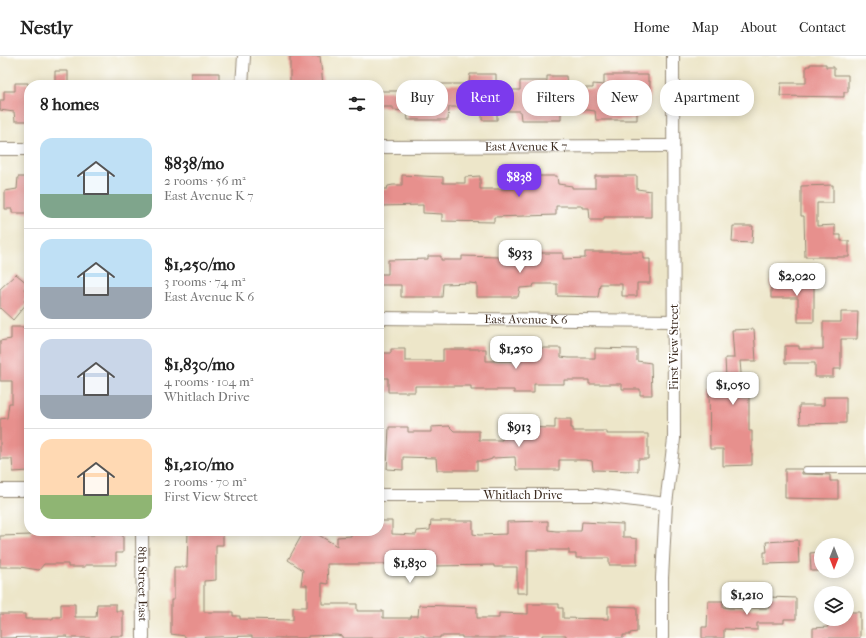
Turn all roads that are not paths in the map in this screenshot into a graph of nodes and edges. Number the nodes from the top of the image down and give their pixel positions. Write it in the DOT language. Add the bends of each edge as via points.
graph roads {
  1 [pos="244,56"];
  2 [pos="672,56"];
  3 [pos="242,80"];
  4 [pos="673,146"];
  5 [pos="384,147"];
  6 [pos="24,148"];
  7 [pos="0,149"];
  8 [pos="384,318"];
  9 [pos="674,321"];
  10 [pos="806,470"];
  11 [pos="866,470"];
  12 [pos="0,490"];
  13 [pos="24,490"];
  14 [pos="384,495"];
  15 [pos="666,504"];
  16 [pos="142,536"];
  17 [pos="143,638"];
  18 [pos="662,638"];
  1 -- 3 [label="street"];
  2 -- 4 [label="street, First View Street"];
  4 -- 5 [label="street, East Avenue K 7"];
  4 -- 9 [label="street, First View Street"];
  6 -- 7 [label="street"];
  8 -- 9 [label="street, East Avenue K 6"];
  9 -- 15 [label="street, First View Street" via="674,439"];
  10 -- 11 [label="lane"];
  12 -- 13 [label="street"];
  14 -- 15 [label="street, Whitlach Drive" via="595,495"];
  15 -- 18 [label="street, First View Street"];
  16 -- 17 [label="street, 8th Street East"];
}
